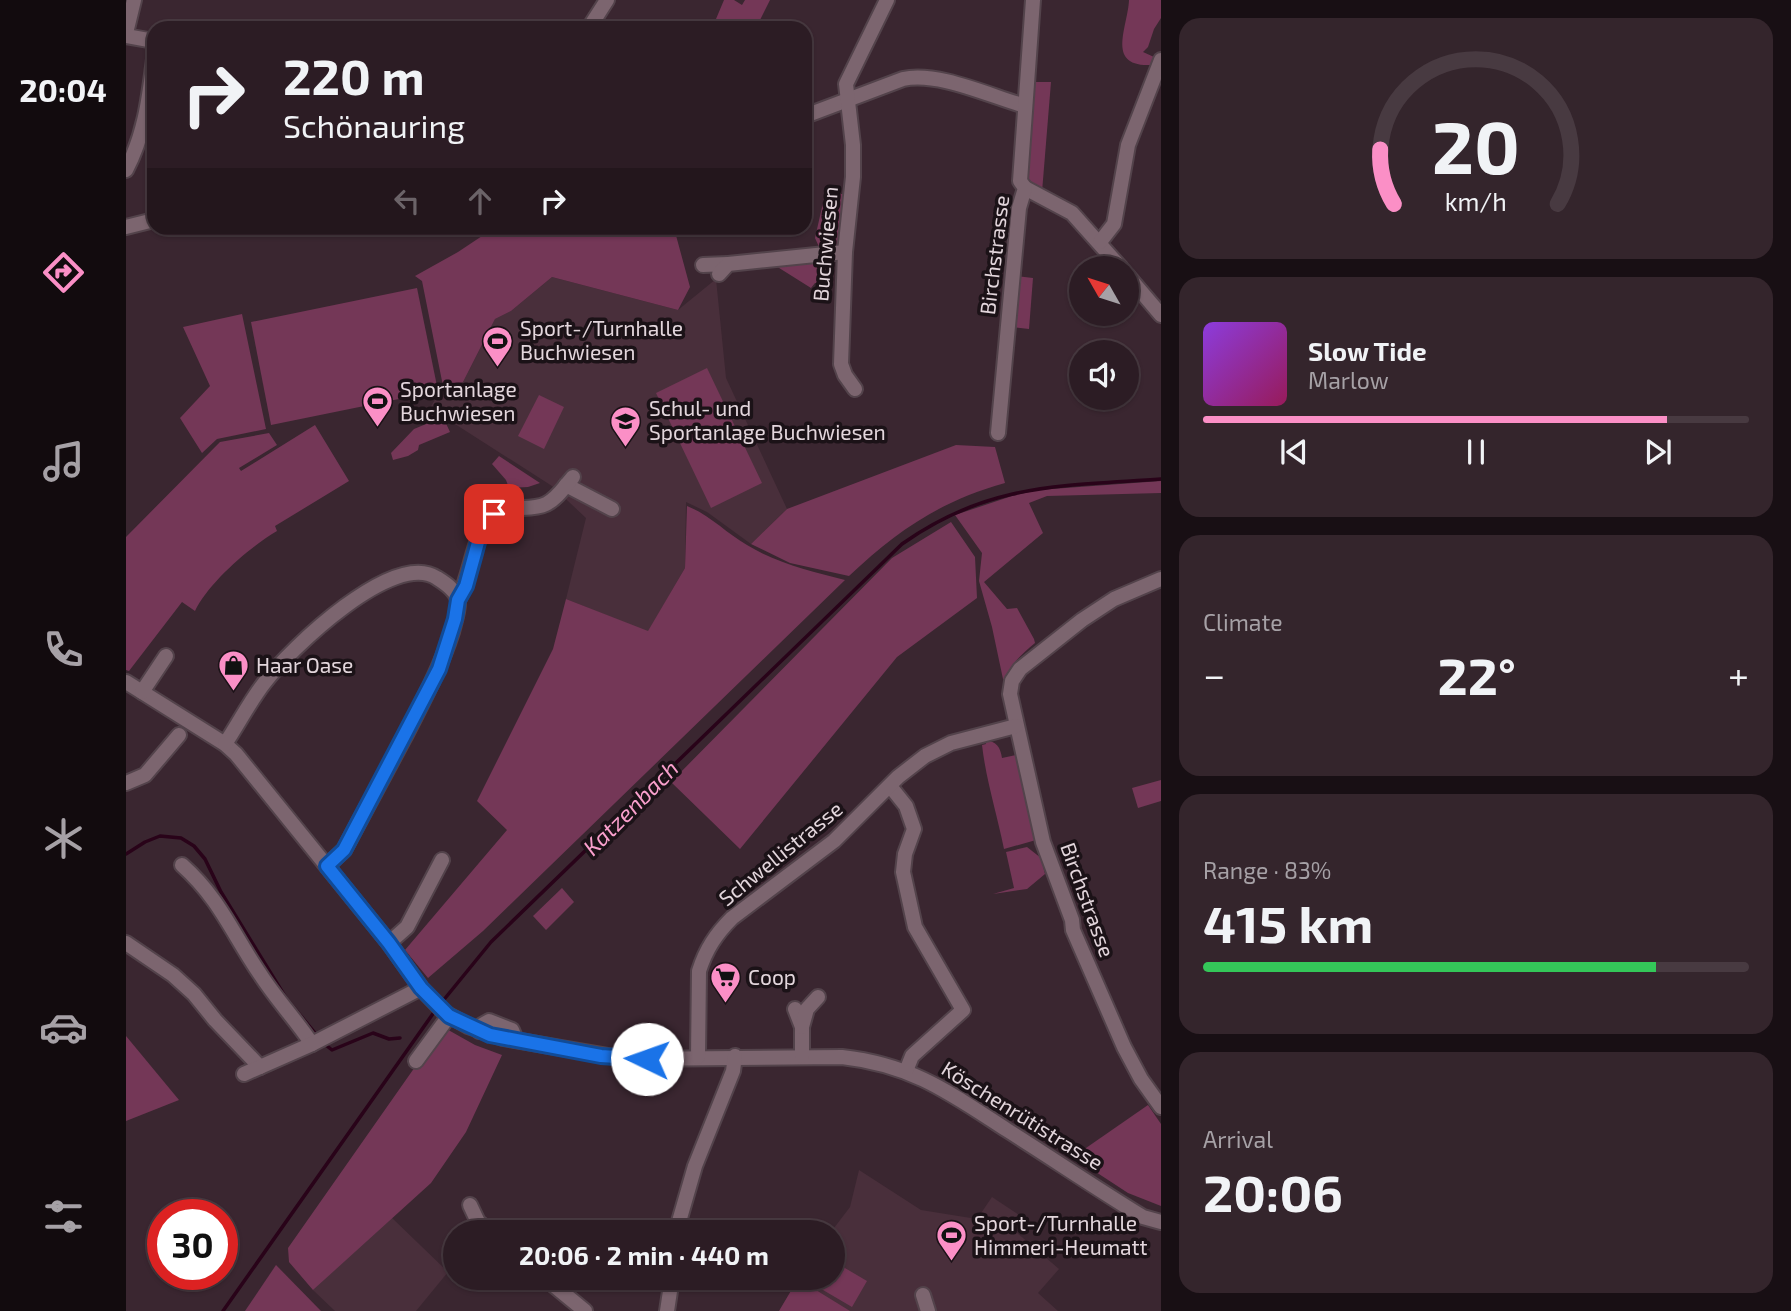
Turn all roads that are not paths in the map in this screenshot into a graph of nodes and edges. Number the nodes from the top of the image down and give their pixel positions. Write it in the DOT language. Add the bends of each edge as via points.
graph roads {
  1 [pos="134,0"];
  2 [pos="607,0"];
  3 [pos="887,0"];
  4 [pos="1034,0"];
  5 [pos="594,21"];
  6 [pos="126,35"];
  7 [pos="147,40"];
  8 [pos="1161,60"];
  9 [pos="848,100"];
  10 [pos="1025,106"];
  11 [pos="147,109"];
  12 [pos="812,113"];
  13 [pos="133,139"];
  14 [pos="126,170"];
  15 [pos="1025,188"];
  16 [pos="147,222"];
  17 [pos="126,227"];
  18 [pos="1100,242"];
  19 [pos="845,252"];
  20 [pos="1111,256"];
  21 [pos="703,265"];
  22 [pos="1139,289"];
  23 [pos="1161,315"];
  24 [pos="855,389"];
  25 [pos="998,433"];
  26 [pos="612,509"];
  27 [pos="1161,579"];
  28 [pos="458,600"];
  29 [pos="166,656"];
  30 [pos="126,682"];
  31 [pos="142,692"];
  32 [pos="1016,726"];
  33 [pos="178,735"];
  34 [pos="225,744"];
  35 [pos="126,783"];
  36 [pos="890,786"];
  37 [pos="442,860"];
  38 [pos="182,864"];
  39 [pos="327,866"];
  40 [pos="126,943"];
  41 [pos="389,943"];
  42 [pos="421,988"];
  43 [pos="818,996"];
  44 [pos="795,1009"];
  45 [pos="447,1014"];
  46 [pos="802,1027"];
  47 [pos="312,1044"];
  48 [pos="735,1056"];
  49 [pos="802,1056"];
  50 [pos="698,1057"];
  51 [pos="416,1061"];
  52 [pos="260,1067"];
  53 [pos="906,1071"];
  54 [pos="244,1074"];
  55 [pos="1161,1107"];
  56 [pos="470,1205"];
  57 [pos="477,1220"];
  58 [pos="679,1220"];
  59 [pos="1161,1222"];
  60 [pos="560,1290"];
  61 [pos="670,1290"];
  62 [pos="923,1296"];
  63 [pos="585,1311"];
  64 [pos="667,1311"];
  65 [pos="928,1311"];
  1 -- 6 [label="street"];
  2 -- 5 [label="street"];
  3 -- 9 [label="street, Buchwiesen" via="846,84"];
  4 -- 10 [label="street, Birchstrasse"];
  6 -- 7 [label="street"];
  8 -- 18 [label="street" via="1128,145 1114,224"];
  9 -- 10 [label="street" via="918,76"];
  9 -- 12 [label="street"];
  9 -- 19 [label="street, Buchwiesen" via="853,177"];
  10 -- 15 [label="street, Birchstrasse" via="1020,181"];
  11 -- 13 [label="street"];
  13 -- 14 [label="street"];
  15 -- 18 [label="street" via="1063,206"];
  15 -- 25 [label="street, Birchstrasse" via="1019,208"];
  16 -- 17 [label="street"];
  18 -- 20 [label="street"];
  19 -- 21 [label="street" via="723,269"];
  19 -- 24 [label="street, Buchwiesen" via="841,364"];
  22 -- 23 [label="street"];
  26 -- 28 [label="street" via="569,481 549,503 494,514 480,535"];
  27 -- 32 [label="street, Birchstrasse" via="1114,599 1020,669 1010,694"];
  28 -- 34 [label="street" via="446,584 421,571 376,587 301,642 265,682"];
  28 -- 39 [label="street" via="444,657 429,690 344,850"];
  29 -- 31 [label="street"];
  30 -- 31 [label="street, Köschenrütistrasse"];
  31 -- 34 [label="street, Köschenrütistrasse"];
  32 -- 36 [label="street, Schwellistrasse" via="951,743 925,756"];
  32 -- 55 [label="street, Birchstrasse" via="1043,842 1073,930 1124,1047"];
  33 -- 35 [label="street" via="145,775"];
  34 -- 39 [label="street, Köschenrütistrasse"];
  36 -- 50 [label="street, Schwellistrasse" via="834,841 733,918 710,944 699,971"];
  36 -- 53 [label="street" via="906,806 914,829 903,872 915,927 962,1010 912,1056"];
  37 -- 41 [label="street" via="407,927"];
  38 -- 47 [label="street" via="216,901 257,971"];
  39 -- 41 [label="street, Köschenrütistrasse"];
  40 -- 52 [label="street" via="187,987"];
  41 -- 42 [label="street, Köschenrütistrasse"];
  42 -- 45 [label="street, Köschenrütistrasse"];
  42 -- 47 [label="street"];
  43 -- 46 [label="street" via="807,1009"];
  44 -- 46 [label="street"];
  45 -- 50 [label="street, Köschenrütistrasse" via="479,1031 626,1059"];
  45 -- 51 [label="street"];
  46 -- 49 [label="street"];
  47 -- 52 [label="street"];
  48 -- 49 [label="street, Köschenrütistrasse"];
  48 -- 50 [label="street, Köschenrütistrasse"];
  48 -- 58 [label="street"];
  49 -- 53 [label="street, Köschenrütistrasse" via="870,1060"];
  52 -- 54 [label="street"];
  53 -- 59 [label="street, Köschenrütistrasse" via="957,1096 1143,1217"];
  56 -- 57 [label="street"];
  60 -- 63 [label="street"];
  61 -- 64 [label="street"];
  62 -- 65 [label="street"];
}
